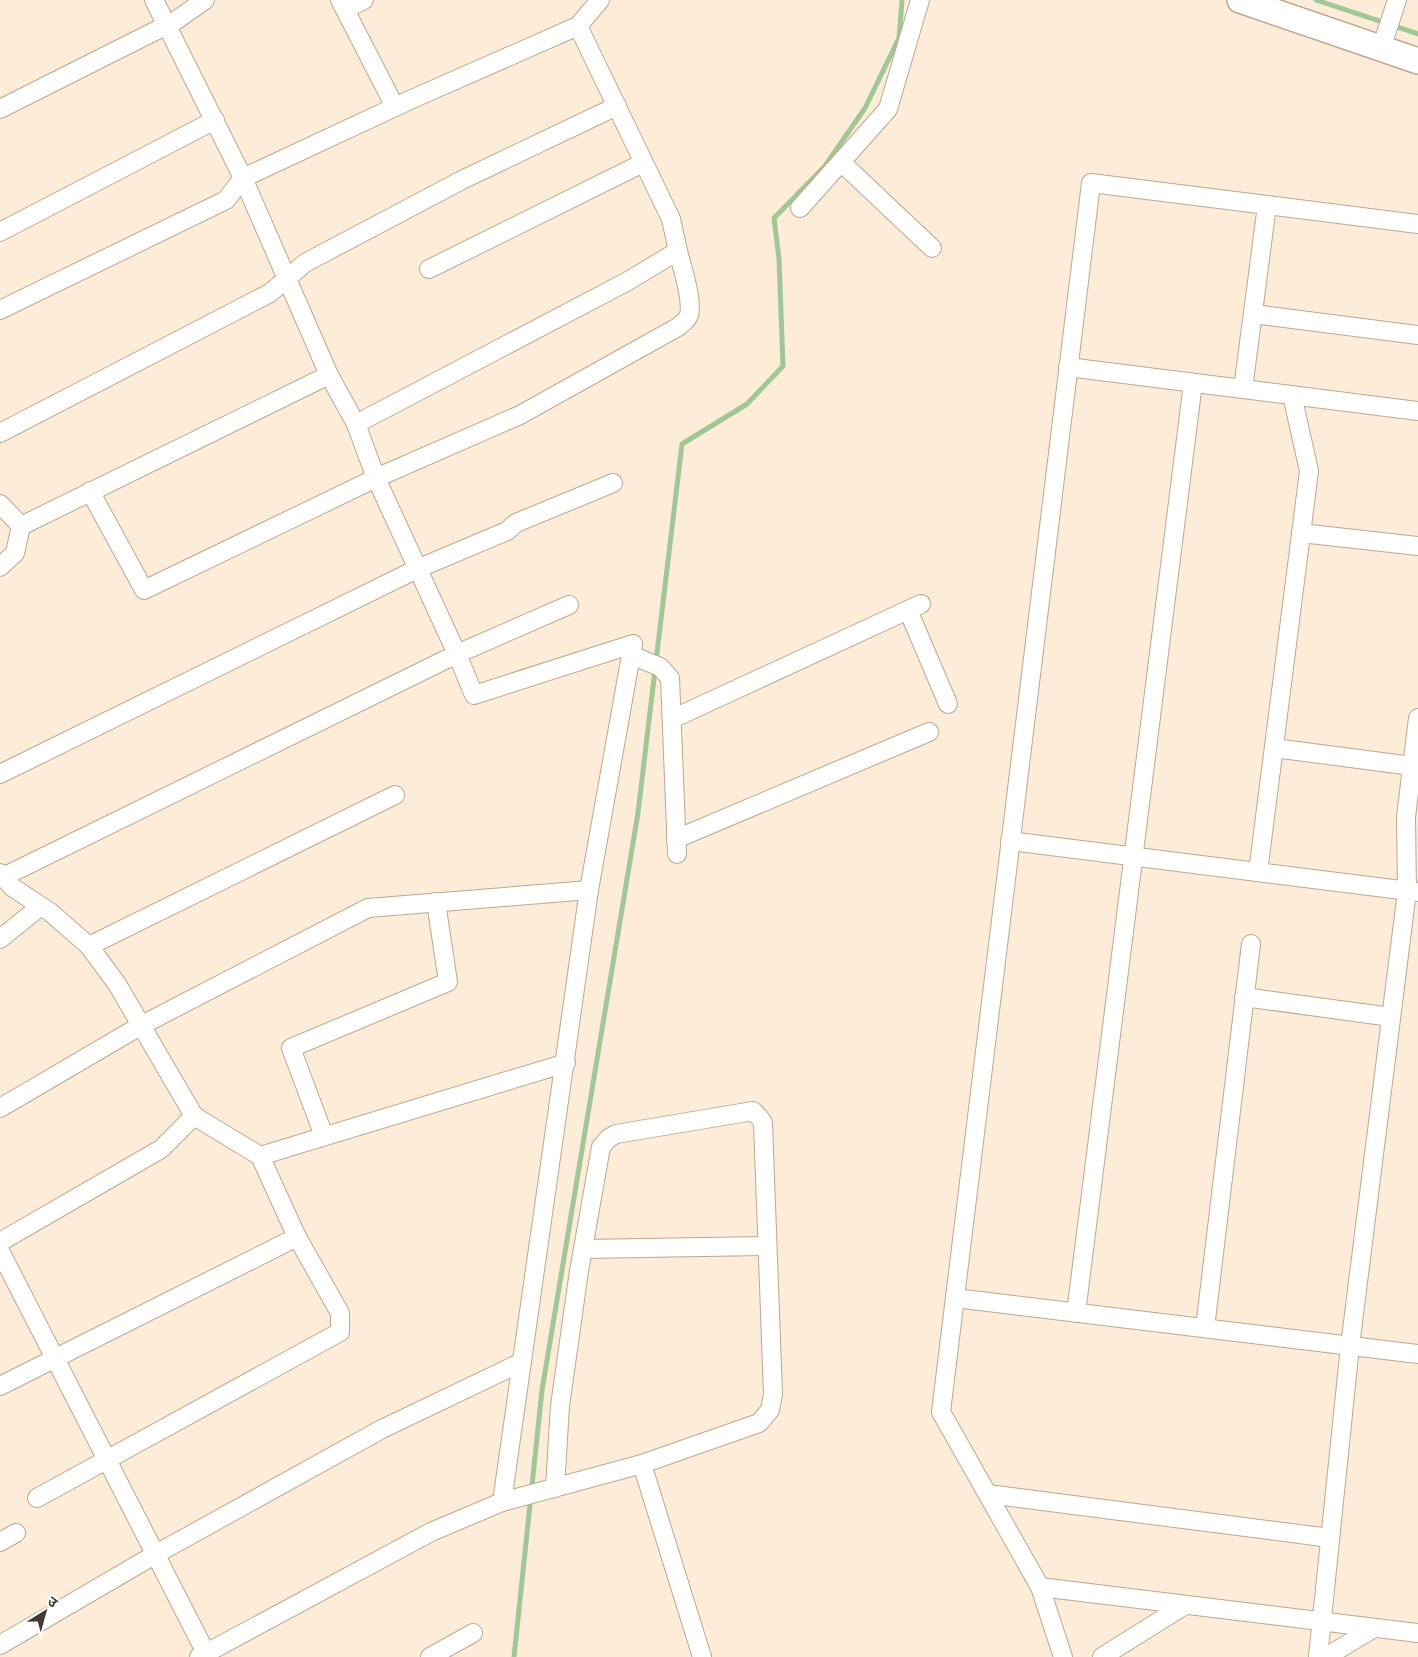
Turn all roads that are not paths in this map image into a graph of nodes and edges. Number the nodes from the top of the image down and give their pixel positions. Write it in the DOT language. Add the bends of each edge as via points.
graph roads {
  1 [pos="154,0"];
  2 [pos="205,0"];
  3 [pos="364,0"];
  4 [pos="600,0"];
  5 [pos="920,0"];
  6 [pos="1240,0"];
  7 [pos="1397,0"];
  8 [pos="343,5"];
  9 [pos="167,25"];
  10 [pos="578,26"];
  11 [pos="1381,48"];
  12 [pos="1418,61"];
  13 [pos="617,106"];
  14 [pos="395,107"];
  15 [pos="0,109"];
  16 [pos="214,120"];
  17 [pos="643,162"];
  18 [pos="841,162"];
  19 [pos="243,178"];
  20 [pos="1267,205"];
  21 [pos="800,208"];
  22 [pos="1418,224"];
  23 [pos="0,232"];
  24 [pos="932,248"];
  25 [pos="678,251"];
  26 [pos="429,270"];
  27 [pos="288,279"];
  28 [pos="0,310"];
  29 [pos="1253,314"];
  30 [pos="1418,335"];
  31 [pos="1068,367"];
  32 [pos="329,375"];
  33 [pos="1193,383"];
  34 [pos="1243,389"];
  35 [pos="1292,395"];
  36 [pos="1418,411"];
  37 [pos="356,424"];
  38 [pos="0,433"];
  39 [pos="376,478"];
  40 [pos="613,483"];
  41 [pos="90,491"];
  42 [pos="0,504"];
  43 [pos="21,526"];
  44 [pos="1301,533"];
  45 [pos="1418,546"];
  46 [pos="0,567"];
  47 [pos="418,569"];
  48 [pos="569,605"];
  49 [pos="457,654"];
  50 [pos="631,655"];
  51 [pos="948,704"];
  52 [pos="672,718"];
  53 [pos="1418,718"];
  54 [pos="928,732"];
  55 [pos="1274,748"];
  56 [pos="1412,766"];
  57 [pos="0,774"];
  58 [pos="395,795"];
  59 [pos="1010,841"];
  60 [pos="1134,856"];
  61 [pos="1258,872"];
  62 [pos="2,875"];
  63 [pos="589,890"];
  64 [pos="1412,892"];
  65 [pos="436,902"];
  66 [pos="40,906"];
  67 [pos="0,938"];
  68 [pos="1251,944"];
  69 [pos="89,946"];
  70 [pos="1244,997"];
  71 [pos="1391,1017"];
  72 [pos="140,1026"];
  73 [pos="566,1062"];
  74 [pos="0,1108"];
  75 [pos="194,1116"];
  76 [pos="324,1136"];
  77 [pos="260,1156"];
  78 [pos="297,1237"];
  79 [pos="0,1242"];
  80 [pos="767,1246"];
  81 [pos="583,1249"];
  82 [pos="0,1251"];
  83 [pos="955,1298"];
  84 [pos="1076,1313"];
  85 [pos="1205,1328"];
  86 [pos="1350,1346"];
  87 [pos="1418,1354"];
  88 [pos="56,1359"];
  89 [pos="522,1362"];
  90 [pos="0,1386"];
  91 [pos="108,1459"];
  92 [pos="642,1464"];
  93 [pos="549,1489"];
  94 [pos="988,1494"];
  95 [pos="37,1498"];
  96 [pos="502,1502"];
  97 [pos="16,1533"];
  98 [pos="1330,1538"];
  99 [pos="0,1542"];
  100 [pos="156,1554"];
  101 [pos="1040,1587"];
  102 [pos="1185,1605"];
  103 [pos="1322,1622"];
  104 [pos="1374,1628"];
  105 [pos="474,1633"];
  106 [pos="1418,1633"];
  107 [pos="0,1645"];
  108 [pos="205,1656"];
  109 [pos="430,1657"];
  110 [pos="702,1657"];
  111 [pos="1063,1657"];
  112 [pos="1102,1657"];
  113 [pos="1318,1657"];
  114 [pos="1326,1657"];
  1 -- 9 [label="street"];
  2 -- 9 [label="street"];
  3 -- 8 [label="street"];
  4 -- 10 [label="street"];
  5 -- 18 [label="street" via="888,109"];
  6 -- 11 [label="street"];
  7 -- 11 [label="street"];
  8 -- 14 [label="street"];
  9 -- 15 [label="street"];
  9 -- 16 [label="street"];
  10 -- 13 [label="street"];
  10 -- 14 [label="street"];
  11 -- 12 [label="street"];
  13 -- 17 [label="street"];
  13 -- 27 [label="street" via="436,193 305,263"];
  14 -- 19 [label="street"];
  16 -- 19 [label="street"];
  16 -- 23 [label="street"];
  17 -- 25 [label="street" via="671,219"];
  17 -- 26 [label="street"];
  18 -- 21 [label="street"];
  18 -- 24 [label="street"];
  19 -- 27 [label="street"];
  19 -- 28 [label="street" via="226,200"];
  20 -- 22 [label="street"];
  20 -- 29 [label="street"];
  20 -- 31 [label="street" via="1091,183"];
  25 -- 37 [label="street" via="628,281"];
  25 -- 39 [label="street" via="689,299 686,320 520,415"];
  27 -- 32 [label="street"];
  27 -- 38 [label="street" via="270,293"];
  29 -- 30 [label="street"];
  29 -- 34 [label="street"];
  31 -- 33 [label="street"];
  31 -- 59 [label="street"];
  32 -- 37 [label="street"];
  32 -- 41 [label="street"];
  33 -- 34 [label="street"];
  33 -- 60 [label="street"];
  34 -- 35 [label="street"];
  35 -- 36 [label="street"];
  35 -- 44 [label="street" via="1309,471"];
  37 -- 39 [label="street"];
  39 -- 41 [label="street" via="144,590"];
  39 -- 47 [label="street"];
  40 -- 47 [label="street" via="516,522 507,531"];
  41 -- 43 [label="street"];
  42 -- 43 [label="street"];
  43 -- 46 [label="street" via="15,553"];
  44 -- 45 [label="street"];
  44 -- 55 [label="street"];
  47 -- 49 [label="street"];
  47 -- 57 [label="street"];
  48 -- 49 [label="street"];
  49 -- 50 [label="street" via="474,695 633,644"];
  49 -- 62 [label="street"];
  50 -- 52 [label="street" via="660,667 670,678"];
  50 -- 63 [label="street"];
  51 -- 52 [label="street" via="914,607"];
  52 -- 54 [label="street" via="676,847"];
  53 -- 56 [label="street"];
  55 -- 56 [label="street"];
  55 -- 61 [label="street"];
  56 -- 64 [label="street" via="1406,817"];
  58 -- 69 [label="street"];
  59 -- 60 [label="street"];
  59 -- 83 [label="street"];
  60 -- 61 [label="street"];
  60 -- 84 [label="street"];
  61 -- 64 [label="street"];
  62 -- 66 [label="street" via="12,887"];
  63 -- 65 [label="street"];
  63 -- 73 [label="street"];
  64 -- 71 [label="street"];
  65 -- 72 [label="street" via="368,908"];
  65 -- 76 [label="street" via="448,982 290,1048"];
  66 -- 67 [label="street"];
  66 -- 69 [label="street"];
  68 -- 70 [label="street"];
  69 -- 72 [label="street" via="117,984"];
  70 -- 71 [label="street"];
  70 -- 85 [label="street"];
  71 -- 86 [label="street"];
  72 -- 74 [label="street"];
  72 -- 75 [label="street"];
  73 -- 76 [label="street"];
  73 -- 89 [label="street"];
  75 -- 77 [label="street"];
  75 -- 79 [label="street" via="161,1149"];
  76 -- 77 [label="street"];
  77 -- 78 [label="street"];
  78 -- 88 [label="street"];
  78 -- 91 [label="street" via="340,1313 340,1332"];
  80 -- 81 [label="street"];
  80 -- 81 [label="street" via="763,1124 753,1111 616,1134 609,1138 601,1147"];
  80 -- 92 [label="street" via="773,1394 770,1410 759,1422"];
  81 -- 93 [label="street"];
  82 -- 88 [label="street"];
  83 -- 84 [label="street"];
  83 -- 94 [label="street" via="941,1412"];
  84 -- 85 [label="street"];
  85 -- 86 [label="street"];
  86 -- 87 [label="street"];
  86 -- 98 [label="street"];
  88 -- 90 [label="street"];
  88 -- 91 [label="street"];
  89 -- 96 [label="street"];
  89 -- 100 [label="street" via="382,1429"];
  91 -- 95 [label="street"];
  91 -- 100 [label="street"];
  92 -- 93 [label="street"];
  92 -- 110 [label="street"];
  93 -- 96 [label="street"];
  94 -- 98 [label="street"];
  94 -- 101 [label="street"];
  96 -- 108 [label="street" via="431,1532"];
  97 -- 99 [label="street"];
  98 -- 103 [label="street"];
  100 -- 107 [label="street"];
  100 -- 108 [label="street"];
  101 -- 102 [label="street"];
  101 -- 111 [label="street"];
  102 -- 103 [label="street"];
  102 -- 112 [label="street"];
  103 -- 104 [label="street"];
  103 -- 113 [label="street"];
  104 -- 106 [label="street"];
  104 -- 114 [label="street"];
  105 -- 109 [label="street"];
}
